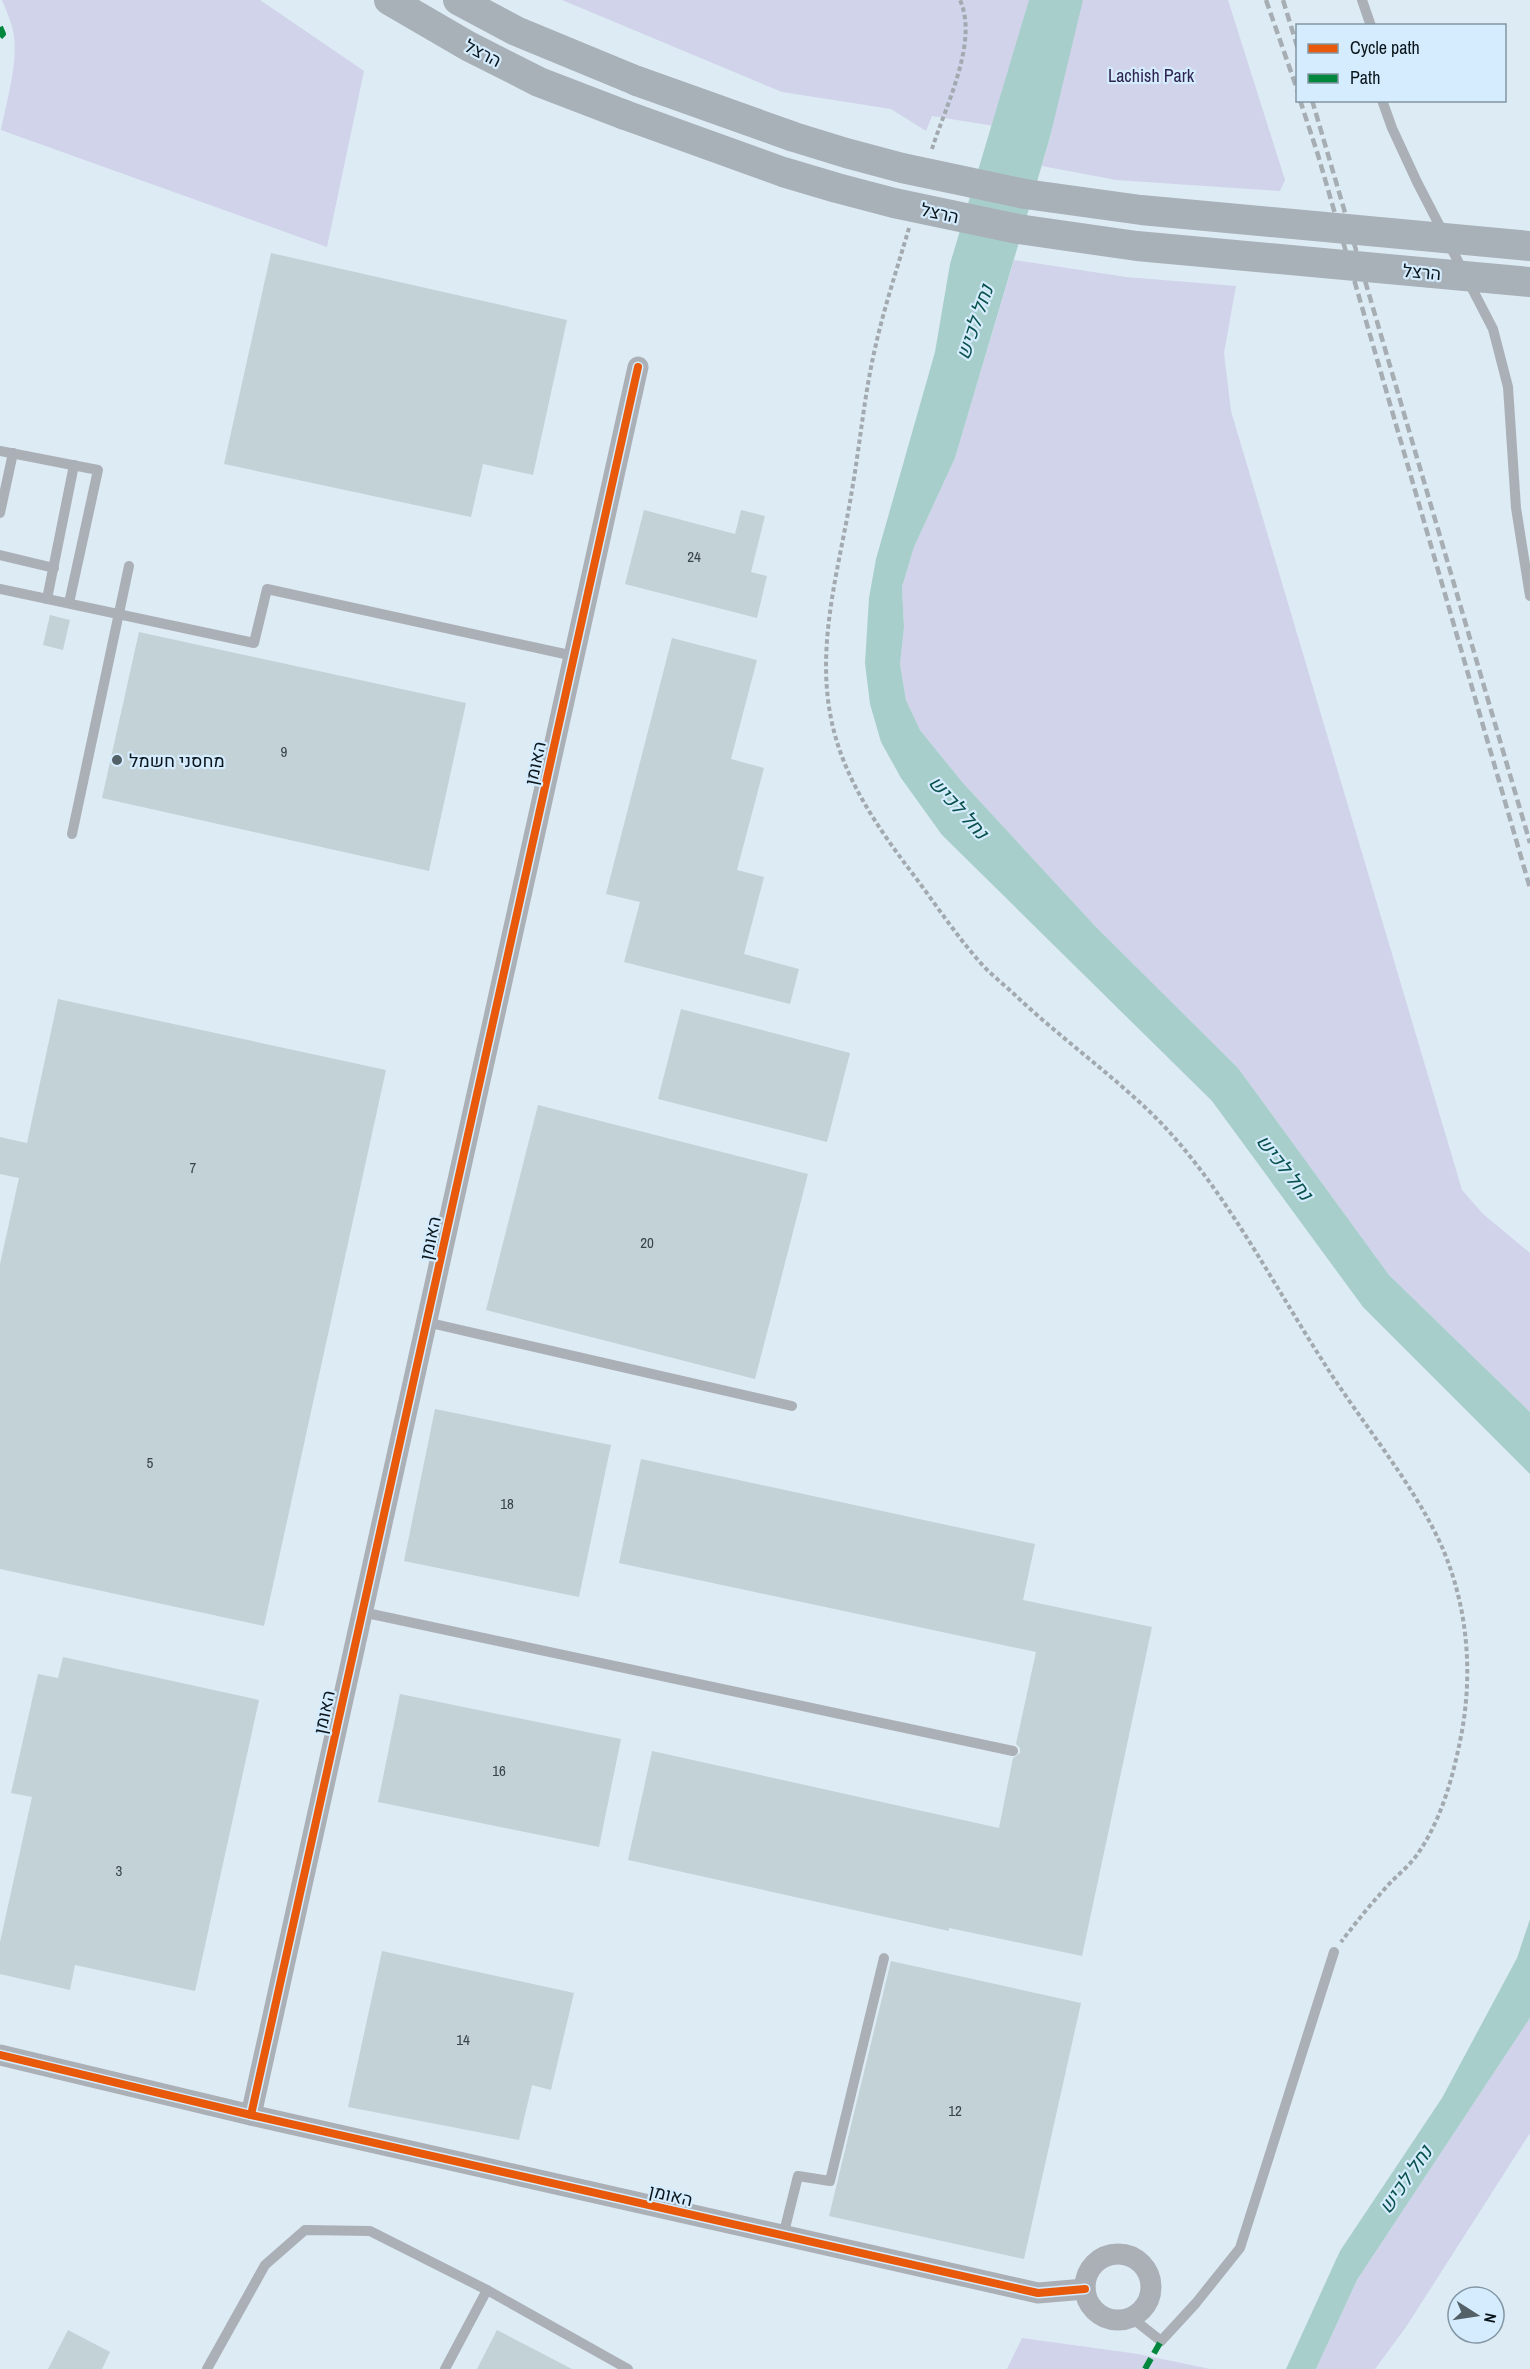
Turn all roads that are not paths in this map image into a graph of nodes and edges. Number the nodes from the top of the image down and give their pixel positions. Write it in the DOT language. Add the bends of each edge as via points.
graph roads {
  1 [pos="388,0"];
  2 [pos="458,0"];
  3 [pos="1362,0"];
  4 [pos="1370,24"];
  5 [pos="1383,102"];
  6 [pos="1530,246"];
  7 [pos="1530,282"];
  8 [pos="638,367"];
  9 [pos="0,451"];
  10 [pos="13,453"];
  11 [pos="74,465"];
  12 [pos="0,513"];
  13 [pos="0,555"];
  14 [pos="129,566"];
  15 [pos="54,568"];
  16 [pos="0,589"];
  17 [pos="1530,596"];
  18 [pos="47,599"];
  19 [pos="69,603"];
  20 [pos="119,614"];
  21 [pos="574,656"];
  22 [pos="72,834"];
  23 [pos="426,1322"];
  24 [pos="792,1406"];
  25 [pos="362,1612"];
  26 [pos="1013,1751"];
  27 [pos="1334,1952"];
  28 [pos="884,1958"];
  29 [pos="0,2055"];
  30 [pos="251,2115"];
  31 [pos="783,2236"];
  32 [pos="1086,2289"];
  33 [pos="487,2290"];
  34 [pos="1132,2318"];
  35 [pos="207,2369"];
  36 [pos="445,2369"];
  37 [pos="628,2369"];
  1 -- 7 [label="main road, הרצל, bridge" via="540,82 773,168 894,203 1018,229 1137,246"];
  2 -- 6 [label="main road, הרצל, bridge" via="516,31 637,81 775,131 902,168 1025,194 1141,210"];
  3 -- 4 [label="lane"];
  5 -- 17 [label="lane" via="1407,160 1493,328 1508,387 1516,508"];
  8 -- 21 [label="street, האומן"];
  9 -- 10 [label="lane"];
  10 -- 11 [label="lane"];
  10 -- 12 [label="lane"];
  11 -- 15 [label="lane"];
  11 -- 19 [label="lane" via="98,470"];
  13 -- 15 [label="lane"];
  14 -- 20 [label="lane"];
  15 -- 18 [label="lane"];
  16 -- 18 [label="lane"];
  18 -- 19 [label="lane"];
  19 -- 20 [label="lane"];
  20 -- 21 [label="lane" via="254,643 267,589"];
  20 -- 22 [label="lane"];
  21 -- 23 [label="street, האומן"];
  23 -- 24 [label="lane"];
  23 -- 25 [label="street, האומן"];
  25 -- 26 [label="lane"];
  25 -- 30 [label="street, האומן"];
  27 -- 34 [label="lane" via="1240,2248 1161,2341"];
  28 -- 31 [label="lane" via="830,2181 798,2176"];
  29 -- 30 [label="street, האומן"];
  30 -- 31 [label="street, האומן"];
  31 -- 32 [label="street, האומן" via="1038,2293"];
  32 -- 34 [label="street" via="1088,2300 1101,2316"];
  32 -- 34 [label="street" via="1091,2268 1108,2256 1130,2256 1140,2262 1147,2270 1151,2292 1148,2303"];
  33 -- 35 [label="lane" via="370,2231 305,2230 265,2265"];
  33 -- 36 [label="lane"];
  33 -- 37 [label="lane"];
}
